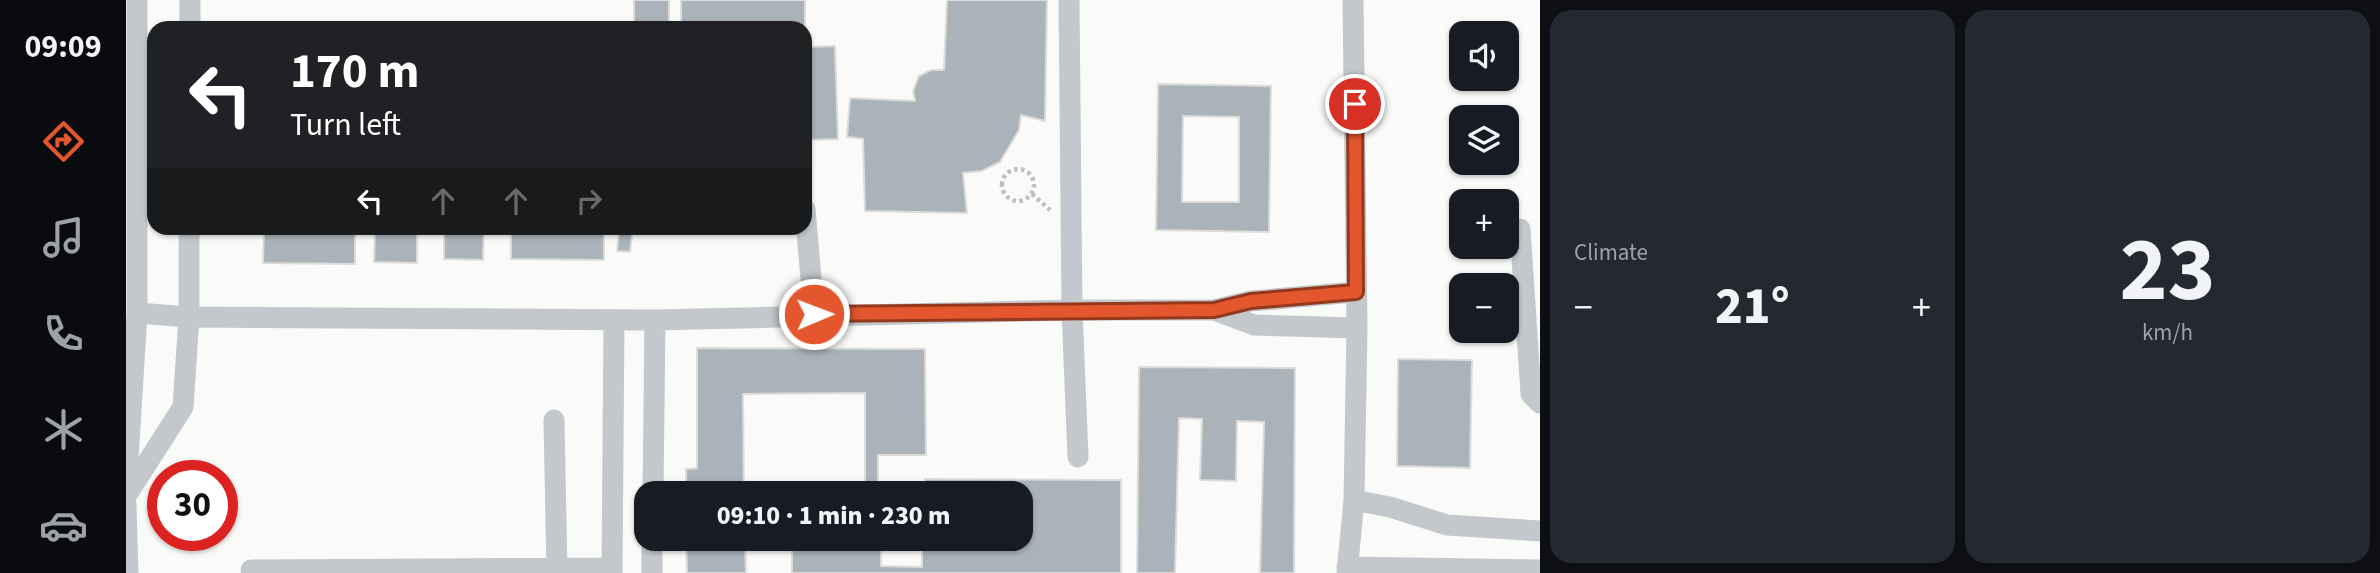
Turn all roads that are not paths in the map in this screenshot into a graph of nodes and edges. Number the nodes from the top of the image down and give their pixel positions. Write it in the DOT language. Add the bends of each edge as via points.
graph roads {
  1 [pos="136,0"];
  2 [pos="190,0"];
  3 [pos="1069,0"];
  4 [pos="1353,0"];
  5 [pos="190,21"];
  6 [pos="1520,229"];
  7 [pos="189,235"];
  8 [pos="807,235"];
  9 [pos="1356,292"];
  10 [pos="1072,310"];
  11 [pos="1214,310"];
  12 [pos="137,313"];
  13 [pos="814,314"];
  14 [pos="189,317"];
  15 [pos="614,320"];
  16 [pos="655,320"];
  17 [pos="1357,328"];
  18 [pos="130,353"];
  19 [pos="1540,403"];
  20 [pos="554,420"];
  21 [pos="1078,457"];
  22 [pos="653,481"];
  23 [pos="126,494"];
  24 [pos="1354,500"];
  25 [pos="126,504"];
  26 [pos="1540,531"];
  27 [pos="652,551"];
  28 [pos="251,570"];
  29 [pos="612,570"];
  30 [pos="1347,570"];
  31 [pos="1540,570"];
  32 [pos="556,571"];
  33 [pos="128,573"];
  34 [pos="652,573"];
  1 -- 12 [label="street"];
  2 -- 5 [label="street"];
  3 -- 10 [label="street"];
  4 -- 9 [label="street"];
  6 -- 19 [label="street" via="1531,394"];
  7 -- 14 [label="street"];
  8 -- 13 [label="street"];
  9 -- 11 [label="street" via="1251,301"];
  9 -- 17 [label="street"];
  10 -- 11 [label="street"];
  10 -- 13 [label="street"];
  10 -- 21 [label="street"];
  11 -- 17 [label="street" via="1254,324"];
  12 -- 14 [label="street"];
  12 -- 18 [label="street"];
  13 -- 16 [label="street"];
  14 -- 15 [label="street"];
  14 -- 23 [label="street" via="183,407"];
  15 -- 16 [label="street"];
  15 -- 29 [label="street"];
  16 -- 22 [label="street"];
  17 -- 24 [label="street"];
  18 -- 23 [label="street"];
  20 -- 32 [label="street"];
  24 -- 26 [label="street" via="1447,525"];
  24 -- 30 [label="street"];
  25 -- 33 [label="street"];
  27 -- 34 [label="street"];
  28 -- 32 [label="street"];
  29 -- 32 [label="street"];
  30 -- 31 [label="street"];
}
